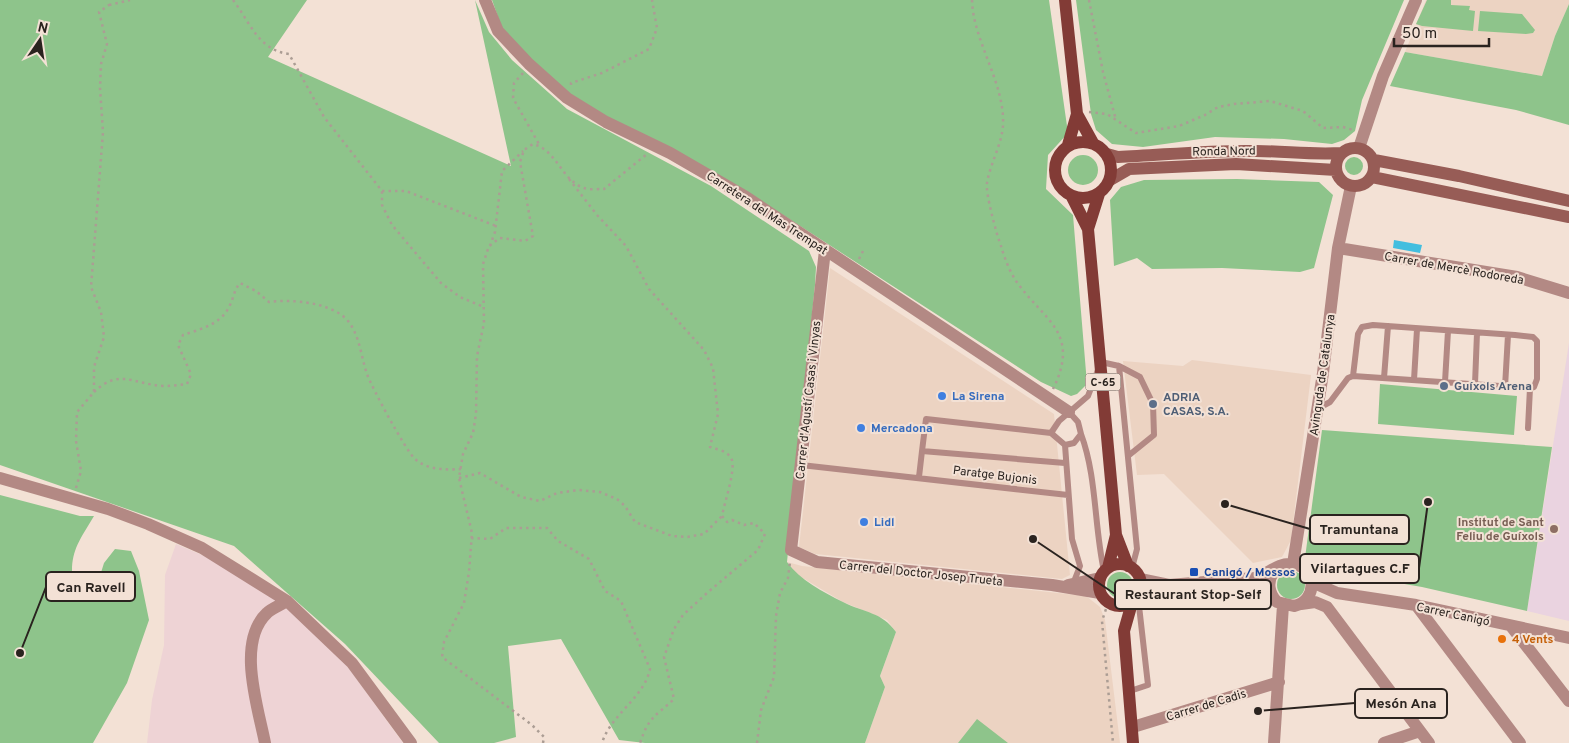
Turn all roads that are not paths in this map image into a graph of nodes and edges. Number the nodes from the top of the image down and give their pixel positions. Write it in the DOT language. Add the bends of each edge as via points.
graph roads {
  1 [pos="485,0"];
  2 [pos="1065,0"];
  3 [pos="1416,0"];
  4 [pos="1077,114"];
  5 [pos="1094,143"];
  6 [pos="1068,145"];
  7 [pos="1359,148"];
  8 [pos="1341,153"];
  9 [pos="1106,154"];
  10 [pos="1374,160"];
  11 [pos="1336,170"];
  12 [pos="1372,177"];
  13 [pos="1110,180"];
  14 [pos="1351,186"];
  15 [pos="1098,194"];
  16 [pos="1072,196"];
  17 [pos="1569,201"];
  18 [pos="1569,217"];
  19 [pos="1088,229"];
  20 [pos="1338,248"];
  21 [pos="825,250"];
  22 [pos="1569,293"];
  23 [pos="1388,326"];
  24 [pos="1417,329"];
  25 [pos="1448,331"];
  26 [pos="1478,333"];
  27 [pos="1508,334"];
  28 [pos="1101,362"];
  29 [pos="1119,366"];
  30 [pos="1354,376"];
  31 [pos="1384,378"];
  32 [pos="1414,380"];
  33 [pos="1445,382"];
  34 [pos="1474,384"];
  35 [pos="1505,387"];
  36 [pos="1530,388"];
  37 [pos="1317,409"];
  38 [pos="1069,412"];
  39 [pos="1528,428"];
  40 [pos="1051,433"];
  41 [pos="1081,434"];
  42 [pos="1064,445"];
  43 [pos="922,450"];
  44 [pos="1128,456"];
  45 [pos="1064,463"];
  46 [pos="801,465"];
  47 [pos="919,477"];
  48 [pos="0,478"];
  49 [pos="1068,495"];
  50 [pos="1116,535"];
  51 [pos="791,550"];
  52 [pos="1293,564"];
  53 [pos="1130,567"];
  54 [pos="1274,570"];
  55 [pos="1104,572"];
  56 [pos="1254,578"];
  57 [pos="1312,582"];
  58 [pos="1073,584"];
  59 [pos="1269,585"];
  60 [pos="1052,586"];
  61 [pos="1138,592"];
  62 [pos="1337,592"];
  63 [pos="287,601"];
  64 [pos="1107,601"];
  65 [pos="1304,601"];
  66 [pos="1283,605"];
  67 [pos="1416,605"];
  68 [pos="1511,626"];
  69 [pos="1124,631"];
  70 [pos="1569,638"];
  71 [pos="1279,682"];
  72 [pos="1130,691"];
  73 [pos="1569,701"];
  74 [pos="1133,727"];
  75 [pos="1420,731"];
  76 [pos="265,743"];
  77 [pos="411,743"];
  78 [pos="1135,743"];
  79 [pos="1274,743"];
  80 [pos="1384,743"];
  81 [pos="1429,743"];
  82 [pos="1520,743"];
  1 -- 21 [label="street, Carretera del Mas Trempat" via="498,31 567,98 746,197"];
  2 -- 4 [label="main road"];
  3 -- 7 [label="street" via="1383,76"];
  4 -- 5 [label="main road"];
  4 -- 6 [label="main road"];
  5 -- 6 [label="main road" via="1085,141"];
  5 -- 9 [label="main road"];
  6 -- 16 [label="main road" via="1056,159 1054,168 1058,185"];
  7 -- 8 [label="street, Ronda Nord" via="1346,149"];
  7 -- 10 [label="street"];
  8 -- 9 [label="street, Ronda Nord" via="1190,151 1118,157"];
  8 -- 11 [label="street"];
  9 -- 13 [label="main road" via="1110,162"];
  10 -- 12 [label="street"];
  10 -- 17 [label="street"];
  11 -- 13 [label="street, Ronda Nord" via="1236,164 1129,169"];
  11 -- 14 [label="street" via="1341,180"];
  12 -- 14 [label="street" via="1363,184"];
  12 -- 18 [label="street"];
  13 -- 15 [label="main road"];
  14 -- 20 [label="street, Avinguda de Catalunya"];
  15 -- 16 [label="main road" via="1090,198"];
  15 -- 19 [label="main road, C-65"];
  16 -- 19 [label="main road, C-65"];
  19 -- 28 [label="main road, C-65"];
  20 -- 22 [label="street, Carrer de Mercè Rodoreda" via="1517,277"];
  20 -- 37 [label="street, Avinguda de Catalunya"];
  21 -- 38 [label="street, Carretera del Mas Trempat"];
  21 -- 46 [label="street, Carrer d'Agustí Casas i Vinyas"];
  23 -- 24 [label="lane"];
  23 -- 30 [label="lane" via="1362,327 1358,334"];
  23 -- 31 [label="lane"];
  24 -- 25 [label="lane"];
  24 -- 32 [label="lane"];
  25 -- 26 [label="lane"];
  25 -- 33 [label="lane"];
  26 -- 27 [label="lane"];
  26 -- 34 [label="lane"];
  27 -- 35 [label="lane"];
  27 -- 36 [label="lane" via="1533,337 1537,341 1537,380"];
  28 -- 29 [label="lane"];
  28 -- 38 [label="lane" via="1088,396"];
  28 -- 50 [label="main road, C-65"];
  29 -- 44 [label="lane"];
  29 -- 44 [label="lane" via="1140,377 1153,404 1154,436"];
  30 -- 31 [label="lane"];
  30 -- 37 [label="lane" via="1348,378 1330,402"];
  31 -- 32 [label="lane"];
  32 -- 33 [label="lane"];
  33 -- 34 [label="lane"];
  34 -- 35 [label="lane"];
  35 -- 36 [label="lane"];
  36 -- 39 [label="lane"];
  37 -- 52 [label="street, Avinguda de Catalunya"];
  38 -- 40 [label="lane"];
  38 -- 41 [label="lane" via="1078,422"];
  40 -- 42 [label="lane"];
  40 -- 43 [label="lane" via="926,419"];
  41 -- 42 [label="lane" via="1074,443"];
  41 -- 55 [label="lane" via="1087,451"];
  42 -- 45 [label="lane"];
  43 -- 45 [label="lane, Paratge Bujonis"];
  43 -- 47 [label="lane"];
  44 -- 53 [label="lane" via="1137,549"];
  45 -- 49 [label="lane"];
  46 -- 47 [label="lane, Paratge Bujonis"];
  46 -- 51 [label="street, Carrer d'Agustí Casas i Vinyas"];
  47 -- 49 [label="lane, Paratge Bujonis"];
  48 -- 63 [label="street" via="148,524 202,548"];
  49 -- 58 [label="lane" via="1072,539 1080,566"];
  50 -- 53 [label="main road, C-65"];
  50 -- 55 [label="main road, C-65"];
  51 -- 60 [label="street, Carrer del Doctor Josep Trueta" via="817,562"];
  52 -- 54 [label="street"];
  52 -- 57 [label="street, Carrer Canigó" via="1304,568"];
  53 -- 55 [label="main road" via="1115,565"];
  53 -- 61 [label="main road"];
  54 -- 56 [label="street"];
  54 -- 59 [label="street"];
  55 -- 58 [label="street, Carrer del Doctor Josep Trueta"];
  55 -- 64 [label="main road"];
  56 -- 59 [label="street"];
  56 -- 61 [label="street" via="1169,585"];
  57 -- 62 [label="street, Carrer Canigó"];
  57 -- 65 [label="street" via="1312,589"];
  58 -- 60 [label="street, Carrer del Doctor Josep Trueta"];
  59 -- 66 [label="street" via="1273,597"];
  60 -- 64 [label="street, Carrer del Doctor Josep Trueta"];
  61 -- 64 [label="main road" via="1123,606"];
  61 -- 69 [label="main road"];
  61 -- 72 [label="lane" via="1148,685"];
  62 -- 65 [label="street, Carrer Canigó"];
  62 -- 67 [label="street, Carrer Canigó"];
  63 -- 76 [label="street" via="267,613 253,634 251,670"];
  63 -- 77 [label="street" via="352,663"];
  64 -- 69 [label="main road"];
  65 -- 66 [label="street, Carrer Canigó"];
  65 -- 75 [label="street" via="1327,607"];
  66 -- 71 [label="street"];
  67 -- 68 [label="street, Carrer Canigó"];
  67 -- 82 [label="street"];
  68 -- 70 [label="street, Carrer Canigó"];
  68 -- 73 [label="street"];
  69 -- 72 [label="main road"];
  71 -- 74 [label="street, Carrer de Cadis"];
  71 -- 79 [label="street"];
  72 -- 74 [label="main road"];
  74 -- 78 [label="main road"];
  75 -- 80 [label="street"];
  75 -- 81 [label="street"];
}
